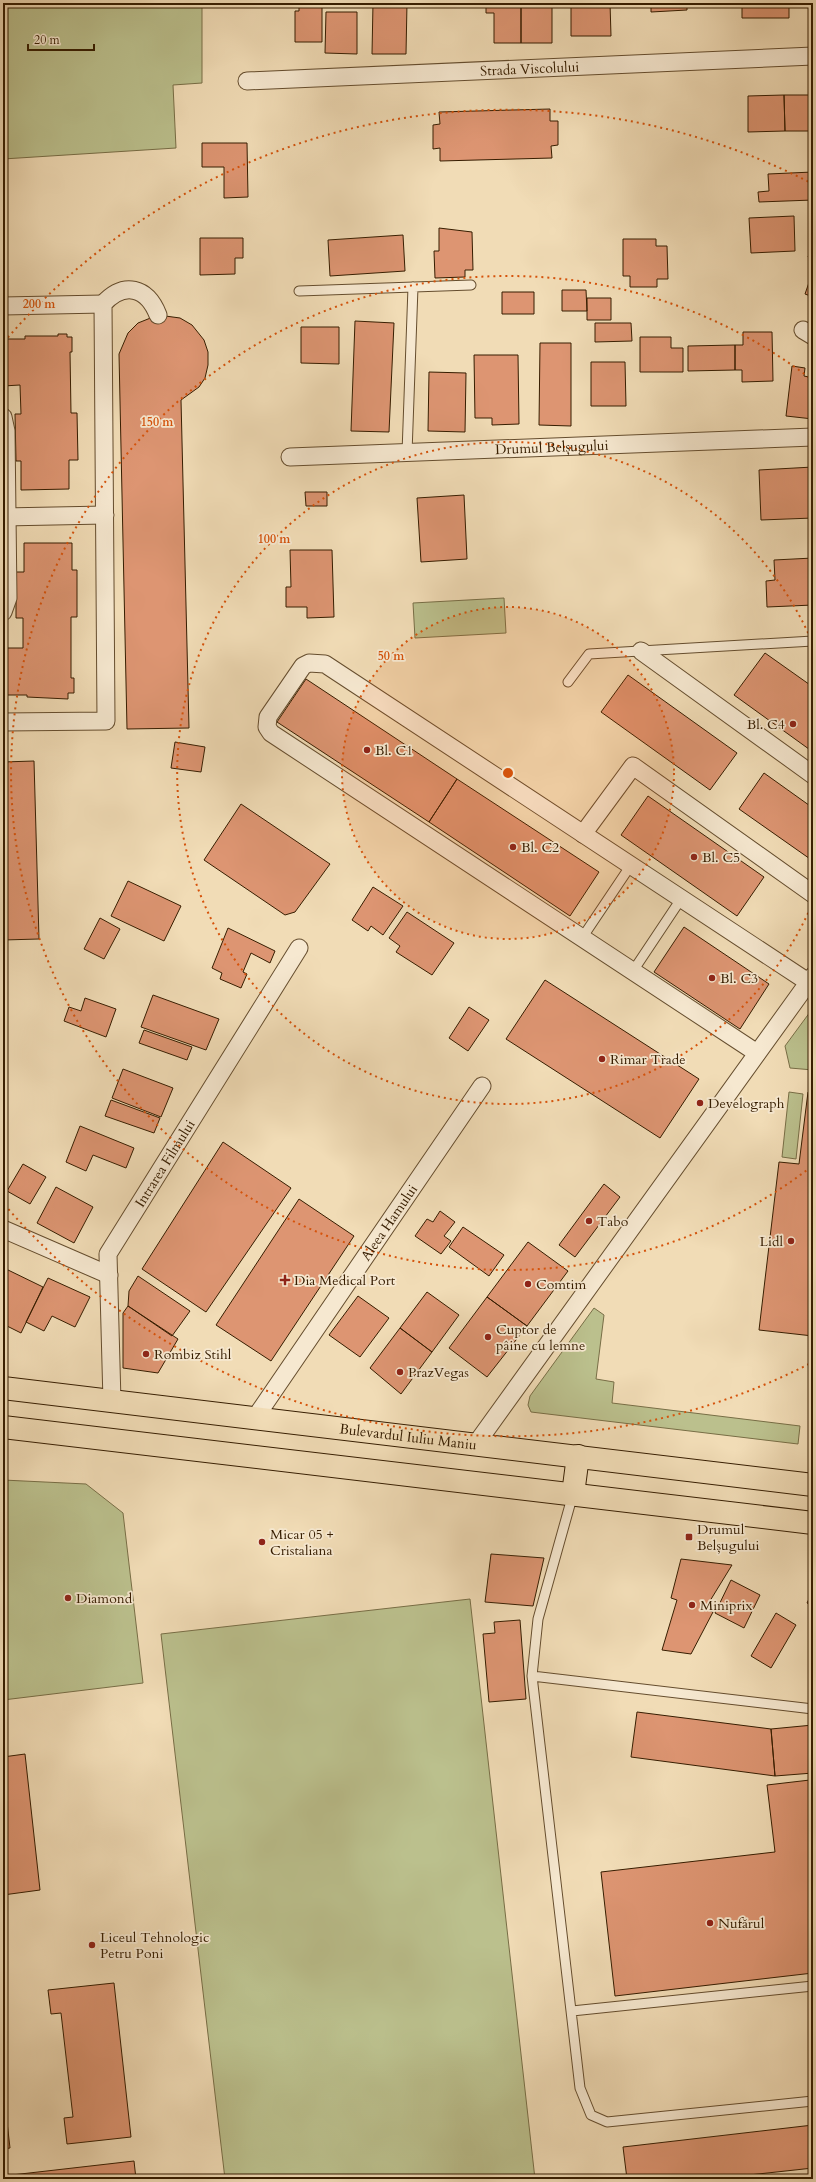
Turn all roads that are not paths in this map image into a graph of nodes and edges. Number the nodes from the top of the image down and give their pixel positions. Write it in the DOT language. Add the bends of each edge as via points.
graph roads {
  1 [pos="813,56"];
  2 [pos="247,81"];
  3 [pos="471,285"];
  4 [pos="413,287"];
  5 [pos="298,291"];
  6 [pos="103,304"];
  7 [pos="3,306"];
  8 [pos="158,315"];
  9 [pos="3,417"];
  10 [pos="813,436"];
  11 [pos="407,453"];
  12 [pos="290,458"];
  13 [pos="105,515"];
  14 [pos="5,517"];
  15 [pos="3,612"];
  16 [pos="813,641"];
  17 [pos="641,651"];
  18 [pos="568,682"];
  19 [pos="3,722"];
  20 [pos="813,775"];
  21 [pos="583,834"];
  22 [pos="631,866"];
  23 [pos="813,894"];
  24 [pos="681,899"];
  25 [pos="582,938"];
  26 [pos="299,948"];
  27 [pos="633,971"];
  28 [pos="811,979"];
  29 [pos="757,1053"];
  30 [pos="482,1086"];
  31 [pos="3,1229"];
  32 [pos="109,1275"];
  33 [pos="3,1388"];
  34 [pos="112,1401"];
  35 [pos="255,1418"];
  36 [pos="3,1427"];
  37 [pos="476,1444"];
  38 [pos="578,1456"];
  39 [pos="813,1485"];
  40 [pos="573,1494"];
  41 [pos="813,1523"];
  42 [pos="532,1676"];
  43 [pos="813,1709"];
  44 [pos="813,1986"];
  45 [pos="572,2012"];
  46 [pos="813,2101"];
  1 -- 2 [label="street, Strada Viscolului"];
  3 -- 4 [label="lane"];
  4 -- 5 [label="lane"];
  4 -- 11 [label="lane"];
  6 -- 7 [label="street"];
  6 -- 8 [label="street" via="121,291 134,290 145,295 153,303"];
  6 -- 13 [label="street"];
  9 -- 14 [label="street" via="6,431"];
  10 -- 11 [label="street, Drumul Belșugului"];
  11 -- 12 [label="street, Drumul Belșugului"];
  13 -- 14 [label="street"];
  13 -- 19 [label="street" via="106,721"];
  14 -- 15 [label="street" via="8,598"];
  16 -- 17 [label="lane"];
  17 -- 18 [label="lane" via="589,654"];
  17 -- 20 [label="street"];
  21 -- 22 [label="street"];
  21 -- 23 [label="street" via="633,766"];
  21 -- 25 [label="street" via="325,664 309,663 303,666 268,717 267,727 271,733"];
  22 -- 24 [label="street"];
  22 -- 25 [label="lane"];
  24 -- 27 [label="lane"];
  24 -- 28 [label="street"];
  25 -- 27 [label="street"];
  26 -- 32 [label="street, Intrarea Filmului" via="108,1254"];
  27 -- 29 [label="street"];
  28 -- 29 [label="street"];
  29 -- 37 [label="street"];
  30 -- 35 [label="street, Aleea Hamului"];
  31 -- 32 [label="street"];
  32 -- 34 [label="street, Intrarea Filmului"];
  33 -- 34 [label="main road, Bulevardul Iuliu Maniu"];
  34 -- 35 [label="main road, Bulevardul Iuliu Maniu"];
  35 -- 37 [label="main road, Bulevardul Iuliu Maniu"];
  36 -- 40 [label="main road"];
  37 -- 38 [label="main road, Bulevardul Iuliu Maniu"];
  38 -- 39 [label="main road, Bulevardul Iuliu Maniu"];
  38 -- 40 [label="main road"];
  40 -- 41 [label="main road"];
  40 -- 42 [label="lane" via="538,1619"];
  42 -- 43 [label="lane"];
  42 -- 45 [label="lane"];
  44 -- 45 [label="lane"];
  45 -- 46 [label="lane" via="580,2088 591,2115 607,2122"];
}
